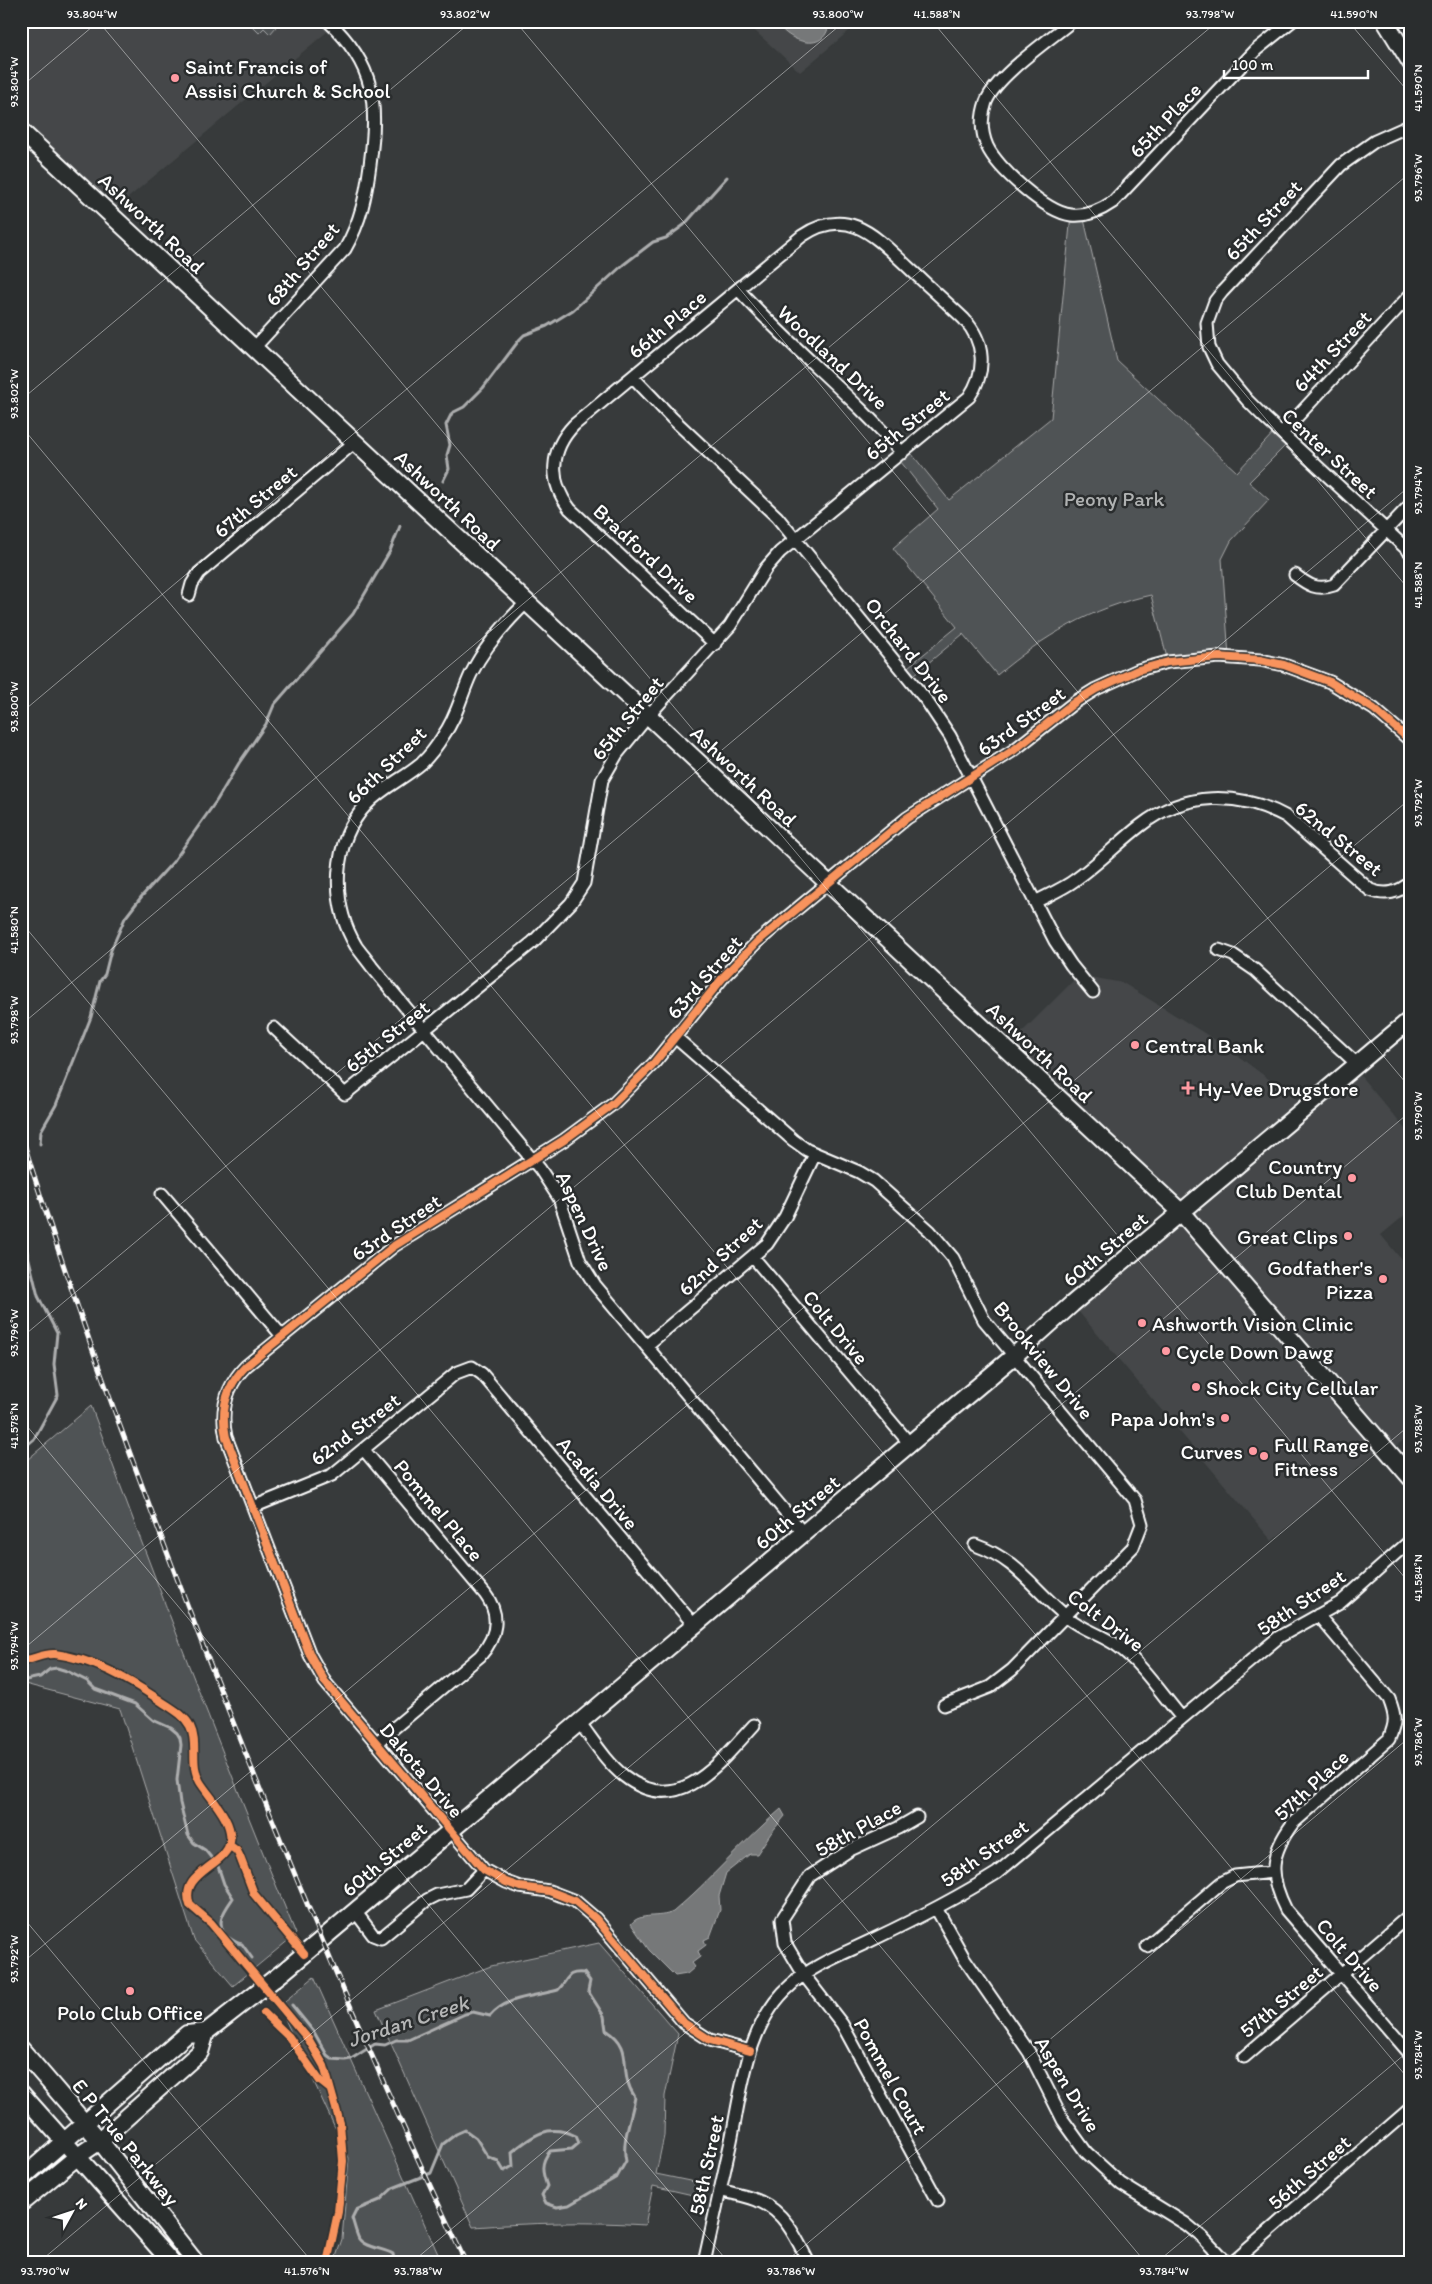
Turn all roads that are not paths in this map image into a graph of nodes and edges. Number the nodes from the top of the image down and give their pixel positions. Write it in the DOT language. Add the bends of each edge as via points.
graph roads {
  1 [pos="328,21"];
  2 [pos="1072,21"];
  3 [pos="1292,21"];
  4 [pos="1385,21"];
  5 [pos="1411,63"];
  6 [pos="1411,125"];
  7 [pos="21,131"];
  8 [pos="844,224"];
  9 [pos="738,289"];
  10 [pos="1411,294"];
  11 [pos="254,348"];
  12 [pos="1227,376"];
  13 [pos="633,377"];
  14 [pos="1282,433"];
  15 [pos="355,442"];
  16 [pos="902,453"];
  17 [pos="557,486"];
  18 [pos="1411,504"];
  19 [pos="1386,530"];
  20 [pos="796,538"];
  21 [pos="1411,553"];
  22 [pos="1295,575"];
  23 [pos="189,595"];
  24 [pos="527,602"];
  25 [pos="715,644"];
  26 [pos="648,716"];
  27 [pos="1411,741"];
  28 [pos="971,778"];
  29 [pos="1411,882"];
  30 [pos="828,883"];
  31 [pos="1035,902"];
  32 [pos="344,917"];
  33 [pos="1219,950"];
  34 [pos="1093,992"];
  35 [pos="1411,1019"];
  36 [pos="274,1028"];
  37 [pos="424,1030"];
  38 [pos="675,1037"];
  39 [pos="1357,1064"];
  40 [pos="815,1154"];
  41 [pos="532,1160"];
  42 [pos="162,1194"];
  43 [pos="1181,1212"];
  44 [pos="753,1257"];
  45 [pos="282,1336"];
  46 [pos="646,1346"];
  47 [pos="1014,1356"];
  48 [pos="472,1367"];
  49 [pos="232,1384"];
  50 [pos="910,1444"];
  51 [pos="364,1450"];
  52 [pos="1411,1478"];
  53 [pos="253,1507"];
  54 [pos="804,1534"];
  55 [pos="1411,1540"];
  56 [pos="974,1545"];
  57 [pos="1318,1615"];
  58 [pos="1065,1616"];
  59 [pos="694,1625"];
  60 [pos="944,1705"];
  61 [pos="1182,1718"];
  62 [pos="579,1722"];
  63 [pos="754,1725"];
  64 [pos="376,1743"];
  65 [pos="917,1817"];
  66 [pos="451,1831"];
  67 [pos="484,1870"];
  68 [pos="1273,1872"];
  69 [pos="936,1908"];
  70 [pos="355,1912"];
  71 [pos="1411,1914"];
  72 [pos="1147,1946"];
  73 [pos="1342,1974"];
  74 [pos="804,1975"];
  75 [pos="206,2032"];
  76 [pos="21,2049"];
  77 [pos="750,2051"];
  78 [pos="1411,2055"];
  79 [pos="1244,2057"];
  80 [pos="21,2093"];
  81 [pos="1411,2108"];
  82 [pos="86,2123"];
  83 [pos="65,2141"];
  84 [pos="100,2141"];
  85 [pos="78,2156"];
  86 [pos="21,2179"];
  87 [pos="720,2190"];
  88 [pos="938,2201"];
  89 [pos="21,2203"];
  90 [pos="172,2263"];
  91 [pos="196,2263"];
  92 [pos="704,2263"];
  93 [pos="809,2263"];
  94 [pos="1227,2263"];
  95 [pos="1232,2263"];
  1 -- 11 [label="street, 68th Street" via="358,57 373,92 374,135 366,196 354,233 334,261"];
  2 -- 3 [label="street, 65th Place" via="999,82 986,101 982,124 992,156 1039,200 1059,212 1083,215 1104,209 1119,197 1256,50"];
  4 -- 5 [label="main road"];
  6 -- 12 [label="street, 65th Street" via="1376,141 1341,165 1215,302 1207,335 1214,358"];
  7 -- 11 [label="main road, Ashworth Road"];
  8 -- 9 [label="street, 66th Place" via="823,225 811,230"];
  8 -- 16 [label="street, 65th Street" via="859,227 873,235 964,319 975,333 982,354 975,388 961,405"];
  9 -- 13 [label="street, 66th Place"];
  9 -- 16 [label="street, Woodland Drive" via="777,331 859,406"];
  10 -- 14 [label="street, 64th Street"];
  11 -- 15 [label="main road, Ashworth Road"];
  12 -- 14 [label="street, Center Street" via="1246,400"];
  13 -- 17 [label="street, 66th Place" via="566,433 556,454"];
  13 -- 20 [label="street, Orchard Drive"];
  14 -- 19 [label="street, Center Street"];
  15 -- 23 [label="street, 67th Street" via="199,573"];
  15 -- 24 [label="main road, Ashworth Road"];
  16 -- 20 [label="street, 65th Street"];
  17 -- 25 [label="street, Bradford Drive" via="570,508"];
  18 -- 19 [label="street"];
  19 -- 21 [label="street, Center Street"];
  19 -- 22 [label="street" via="1334,585 1310,586"];
  20 -- 25 [label="street, 65th Street" via="766,568"];
  20 -- 28 [label="street, Orchard Drive" via="939,718"];
  24 -- 26 [label="main road, Ashworth Road"];
  24 -- 32 [label="street, 66th Street" via="488,644 471,675 450,727 437,746 421,763 366,805 349,832 340,859 338,879"];
  25 -- 26 [label="street, 65th Street"];
  26 -- 30 [label="main road, Ashworth Road"];
  26 -- 37 [label="street, 65th Street" via="617,754 602,780 584,882 571,903 533,942"];
  27 -- 28 [label="street, 63rd Street" via="1351,693 1307,672 1238,657 1194,658 1138,670 1096,689"];
  28 -- 30 [label="street, 63rd Street" via="907,818"];
  28 -- 31 [label="street, Orchard Drive"];
  29 -- 31 [label="street, 62nd Street" via="1388,894 1370,890 1287,817 1242,800 1206,798 1188,801 1155,815 1074,881"];
  30 -- 38 [label="street, 63rd Street" via="739,959"];
  30 -- 43 [label="main road, Ashworth Road"];
  31 -- 34 [label="street, Orchard Drive" via="1063,955"];
  32 -- 37 [label="street, Aspen Drive" via="356,946"];
  33 -- 39 [label="street" via="1255,970"];
  35 -- 39 [label="main road, 60th Street"];
  36 -- 37 [label="street, 65th Street" via="345,1094"];
  37 -- 41 [label="street, Aspen Drive"];
  38 -- 40 [label="street, Brookview Drive" via="792,1140"];
  38 -- 41 [label="street, 63rd Street" via="635,1084 613,1104"];
  39 -- 43 [label="main road, 60th Street"];
  40 -- 44 [label="street, 62nd Street" via="778,1230"];
  40 -- 47 [label="street, Brookview Drive" via="874,1181 930,1231 953,1258 984,1320"];
  41 -- 45 [label="street, 63rd Street" via="394,1246"];
  41 -- 46 [label="street, Aspen Drive" via="559,1198 580,1261 595,1285"];
  42 -- 45 [label="street"];
  43 -- 47 [label="main road, 60th Street"];
  43 -- 52 [label="main road, Ashworth Road"];
  44 -- 46 [label="street, 62nd Street"];
  44 -- 50 [label="street, Colt Drive"];
  45 -- 49 [label="street, 63rd Street" via="246,1366"];
  46 -- 54 [label="street, Aspen Drive"];
  47 -- 50 [label="main road, 60th Street"];
  47 -- 58 [label="street, Brookview Drive" via="1135,1500 1142,1524 1133,1547"];
  48 -- 51 [label="street, 62nd Street" via="456,1373"];
  48 -- 59 [label="street, Acadia Drive" via="482,1374"];
  49 -- 53 [label="street, Dakota Drive" via="225,1399 223,1425"];
  50 -- 54 [label="main road, 60th Street"];
  51 -- 53 [label="street, 62nd Street" via="332,1475"];
  51 -- 64 [label="street, Pommel Place" via="485,1594 495,1619 495,1629 487,1648"];
  53 -- 64 [label="street, Dakota Drive" via="317,1668"];
  54 -- 59 [label="main road, 60th Street"];
  55 -- 57 [label="street, 58th Street" via="1340,1603"];
  56 -- 58 [label="street, Colt Drive" via="1008,1560"];
  57 -- 61 [label="street, 58th Street" via="1279,1637"];
  57 -- 68 [label="street, 57th Place" via="1389,1699 1396,1714 1389,1739 1293,1823 1282,1838"];
  58 -- 60 [label="street, Brookview Drive" via="1012,1670 990,1687"];
  58 -- 61 [label="street, Colt Drive" via="1119,1647"];
  59 -- 62 [label="main road, 60th Street"];
  61 -- 69 [label="street, 58th Street" via="1016,1858"];
  62 -- 63 [label="street" via="623,1775 645,1787 669,1790 704,1778"];
  62 -- 66 [label="main road, 60th Street"];
  64 -- 66 [label="street, Dakota Drive"];
  65 -- 74 [label="street, 58th Place" via="850,1850 810,1876 782,1919 784,1943"];
  66 -- 67 [label="street, Dakota Drive"];
  66 -- 70 [label="main road, 60th Street"];
  67 -- 70 [label="street" via="466,1889 427,1900 381,1938 373,1935"];
  67 -- 77 [label="street, Dakota Drive" via="520,1887 549,1891 575,1901 596,1919 684,2023 710,2040"];
  68 -- 72 [label="street" via="1235,1876 1221,1883"];
  68 -- 73 [label="street, Colt Drive" via="1286,1910"];
  69 -- 74 [label="street, 58th Street"];
  69 -- 94 [label="street, Aspen Drive" via="964,1958 1029,2052 1063,2120 1086,2152 1121,2184 1204,2238"];
  70 -- 75 [label="main road, 60th Street"];
  71 -- 73 [label="street, 57th Street"];
  73 -- 78 [label="street, Colt Drive"];
  73 -- 79 [label="street, 57th Street"];
  74 -- 77 [label="street, 58th Street" via="782,1994 767,2014"];
  74 -- 88 [label="street, Pommel Court" via="842,2024"];
  75 -- 82 [label="main road, 60th Street" via="186,2034"];
  75 -- 84 [label="main road" via="200,2052"];
  76 -- 82 [label="main road, E P True Parkway"];
  77 -- 87 [label="street, 58th Street"];
  80 -- 83 [label="main road, E P True Parkway"];
  81 -- 95 [label="street, 56th Street"];
  82 -- 83 [label="main road, 60th Street"];
  82 -- 84 [label="main road, E P True Parkway"];
  83 -- 85 [label="main road, E P True Parkway"];
  83 -- 86 [label="main road, 60th Street"];
  84 -- 85 [label="main road"];
  84 -- 91 [label="main road, E P True Parkway"];
  85 -- 89 [label="main road"];
  85 -- 90 [label="main road, E P True Parkway"];
  87 -- 92 [label="street, 58th Street"];
  87 -- 93 [label="street" via="760,2201 780,2214"];
}
